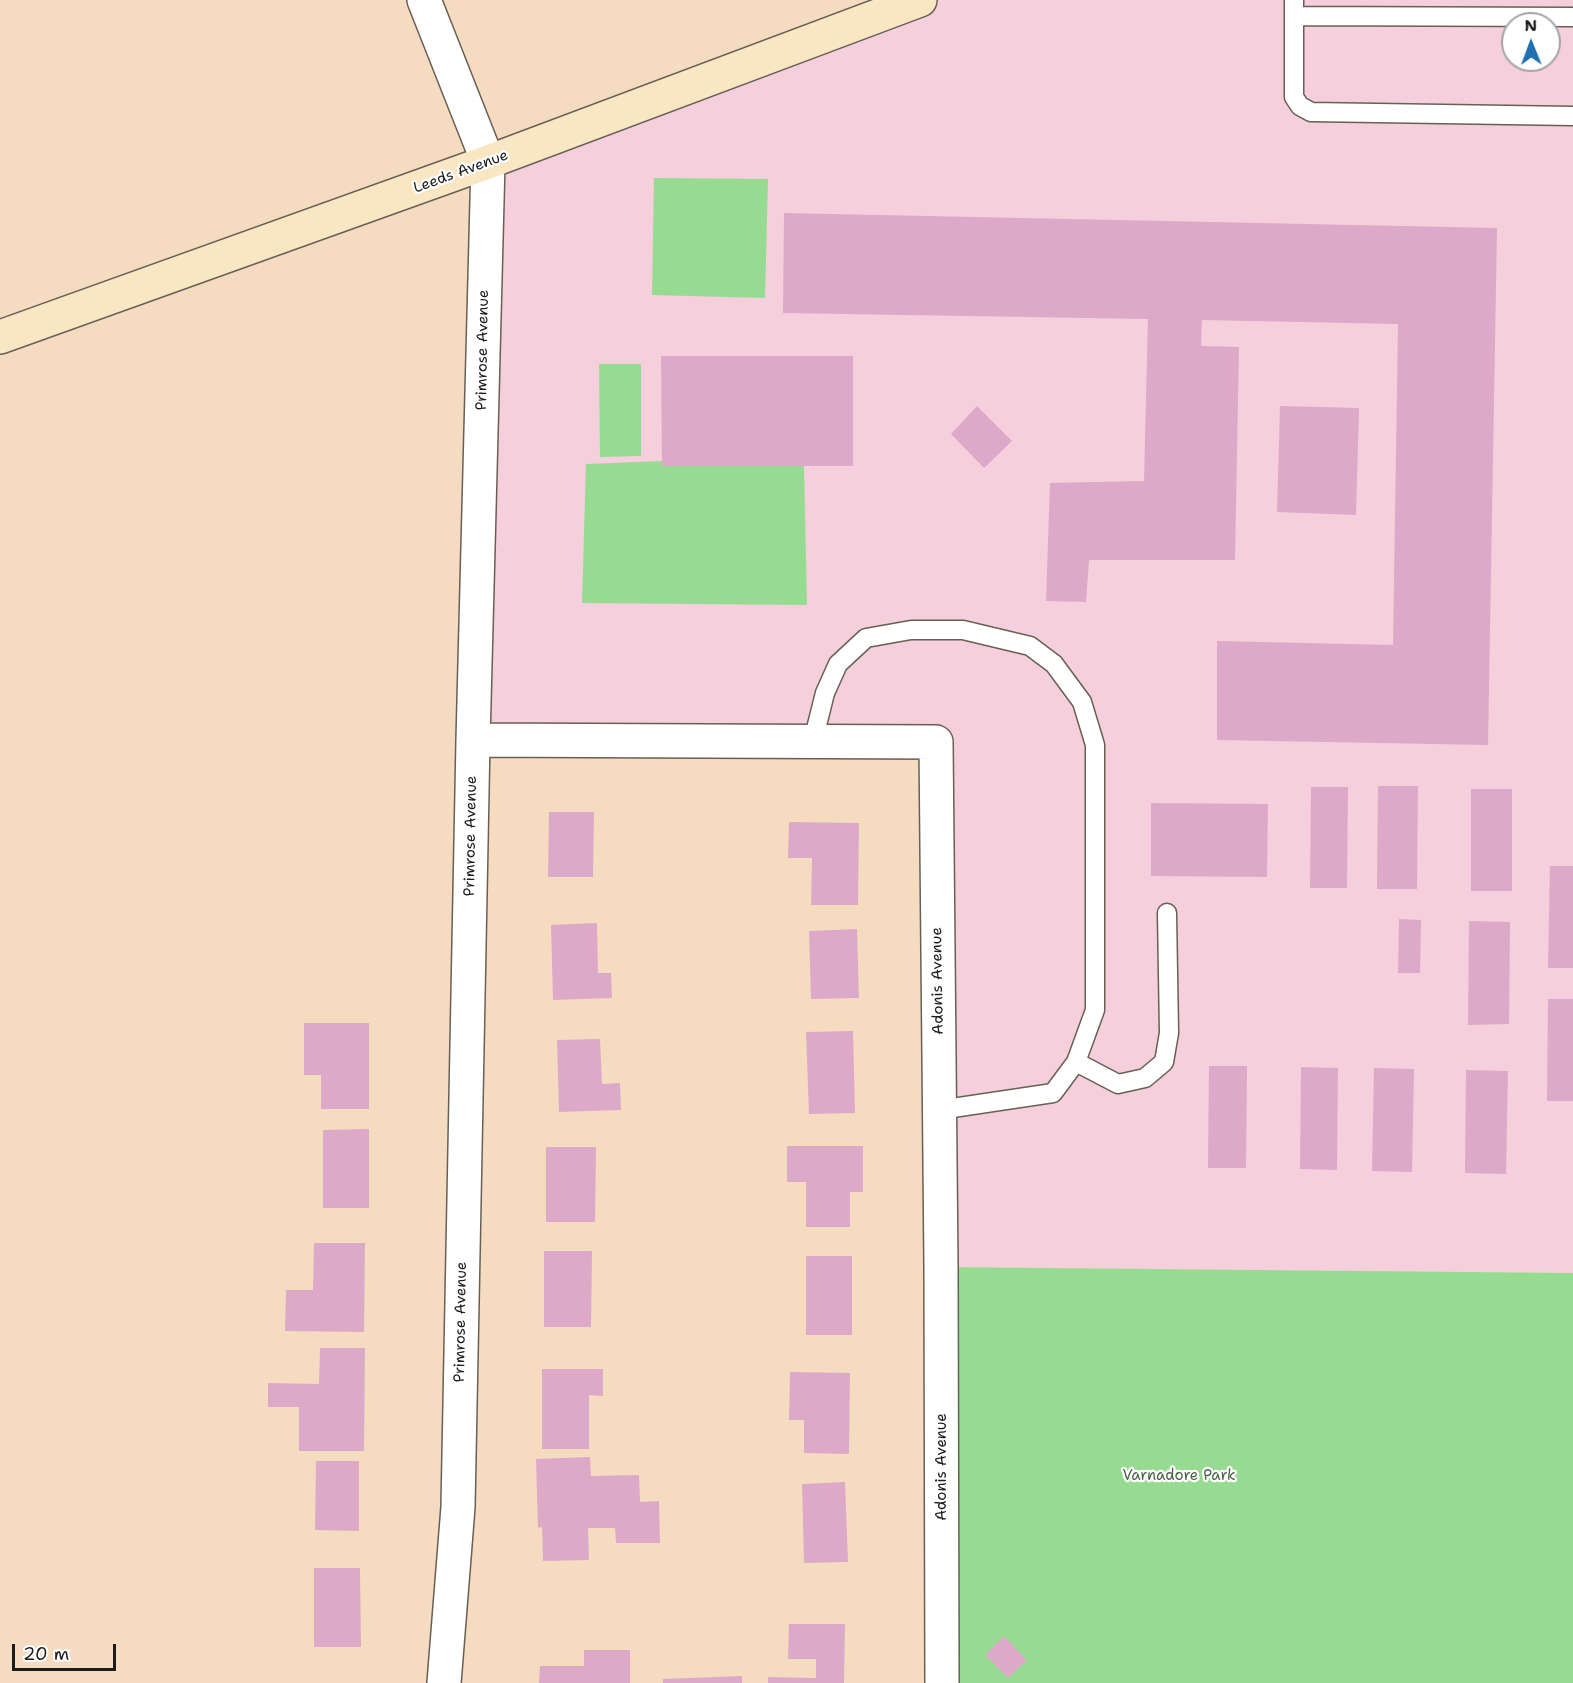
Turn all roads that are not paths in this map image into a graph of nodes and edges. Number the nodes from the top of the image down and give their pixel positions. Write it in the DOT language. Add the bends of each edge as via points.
graph roads {
  1 [pos="424,0"];
  2 [pos="920,0"];
  3 [pos="1294,8"];
  4 [pos="1573,17"];
  5 [pos="1573,116"];
  6 [pos="488,162"];
  7 [pos="0,337"];
  8 [pos="473,740"];
  9 [pos="813,741"];
  10 [pos="1167,913"];
  11 [pos="1076,1062"];
  12 [pos="939,1110"];
  13 [pos="444,1683"];
  14 [pos="942,1683"];
  1 -- 6 [label="street, Primrose Avenue"];
  2 -- 6 [label="street, Leeds Avenue"];
  3 -- 4 [label="lane"];
  3 -- 5 [label="lane" via="1294,97 1311,112"];
  6 -- 7 [label="street, Leeds Avenue"];
  6 -- 8 [label="street, Primrose Avenue"];
  8 -- 9 [label="street, Adonis Avenue"];
  8 -- 13 [label="street, Primrose Avenue" via="458,1507"];
  9 -- 11 [label="lane" via="825,693 838,664 866,639 911,630 963,630 1030,646 1054,664 1082,702 1095,745 1095,1010"];
  9 -- 12 [label="street, Adonis Avenue" via="936,742"];
  10 -- 11 [label="lane" via="1169,1033 1164,1062 1145,1078 1118,1084"];
  11 -- 12 [label="lane" via="1053,1094"];
  12 -- 14 [label="street, Adonis Avenue"];
}
